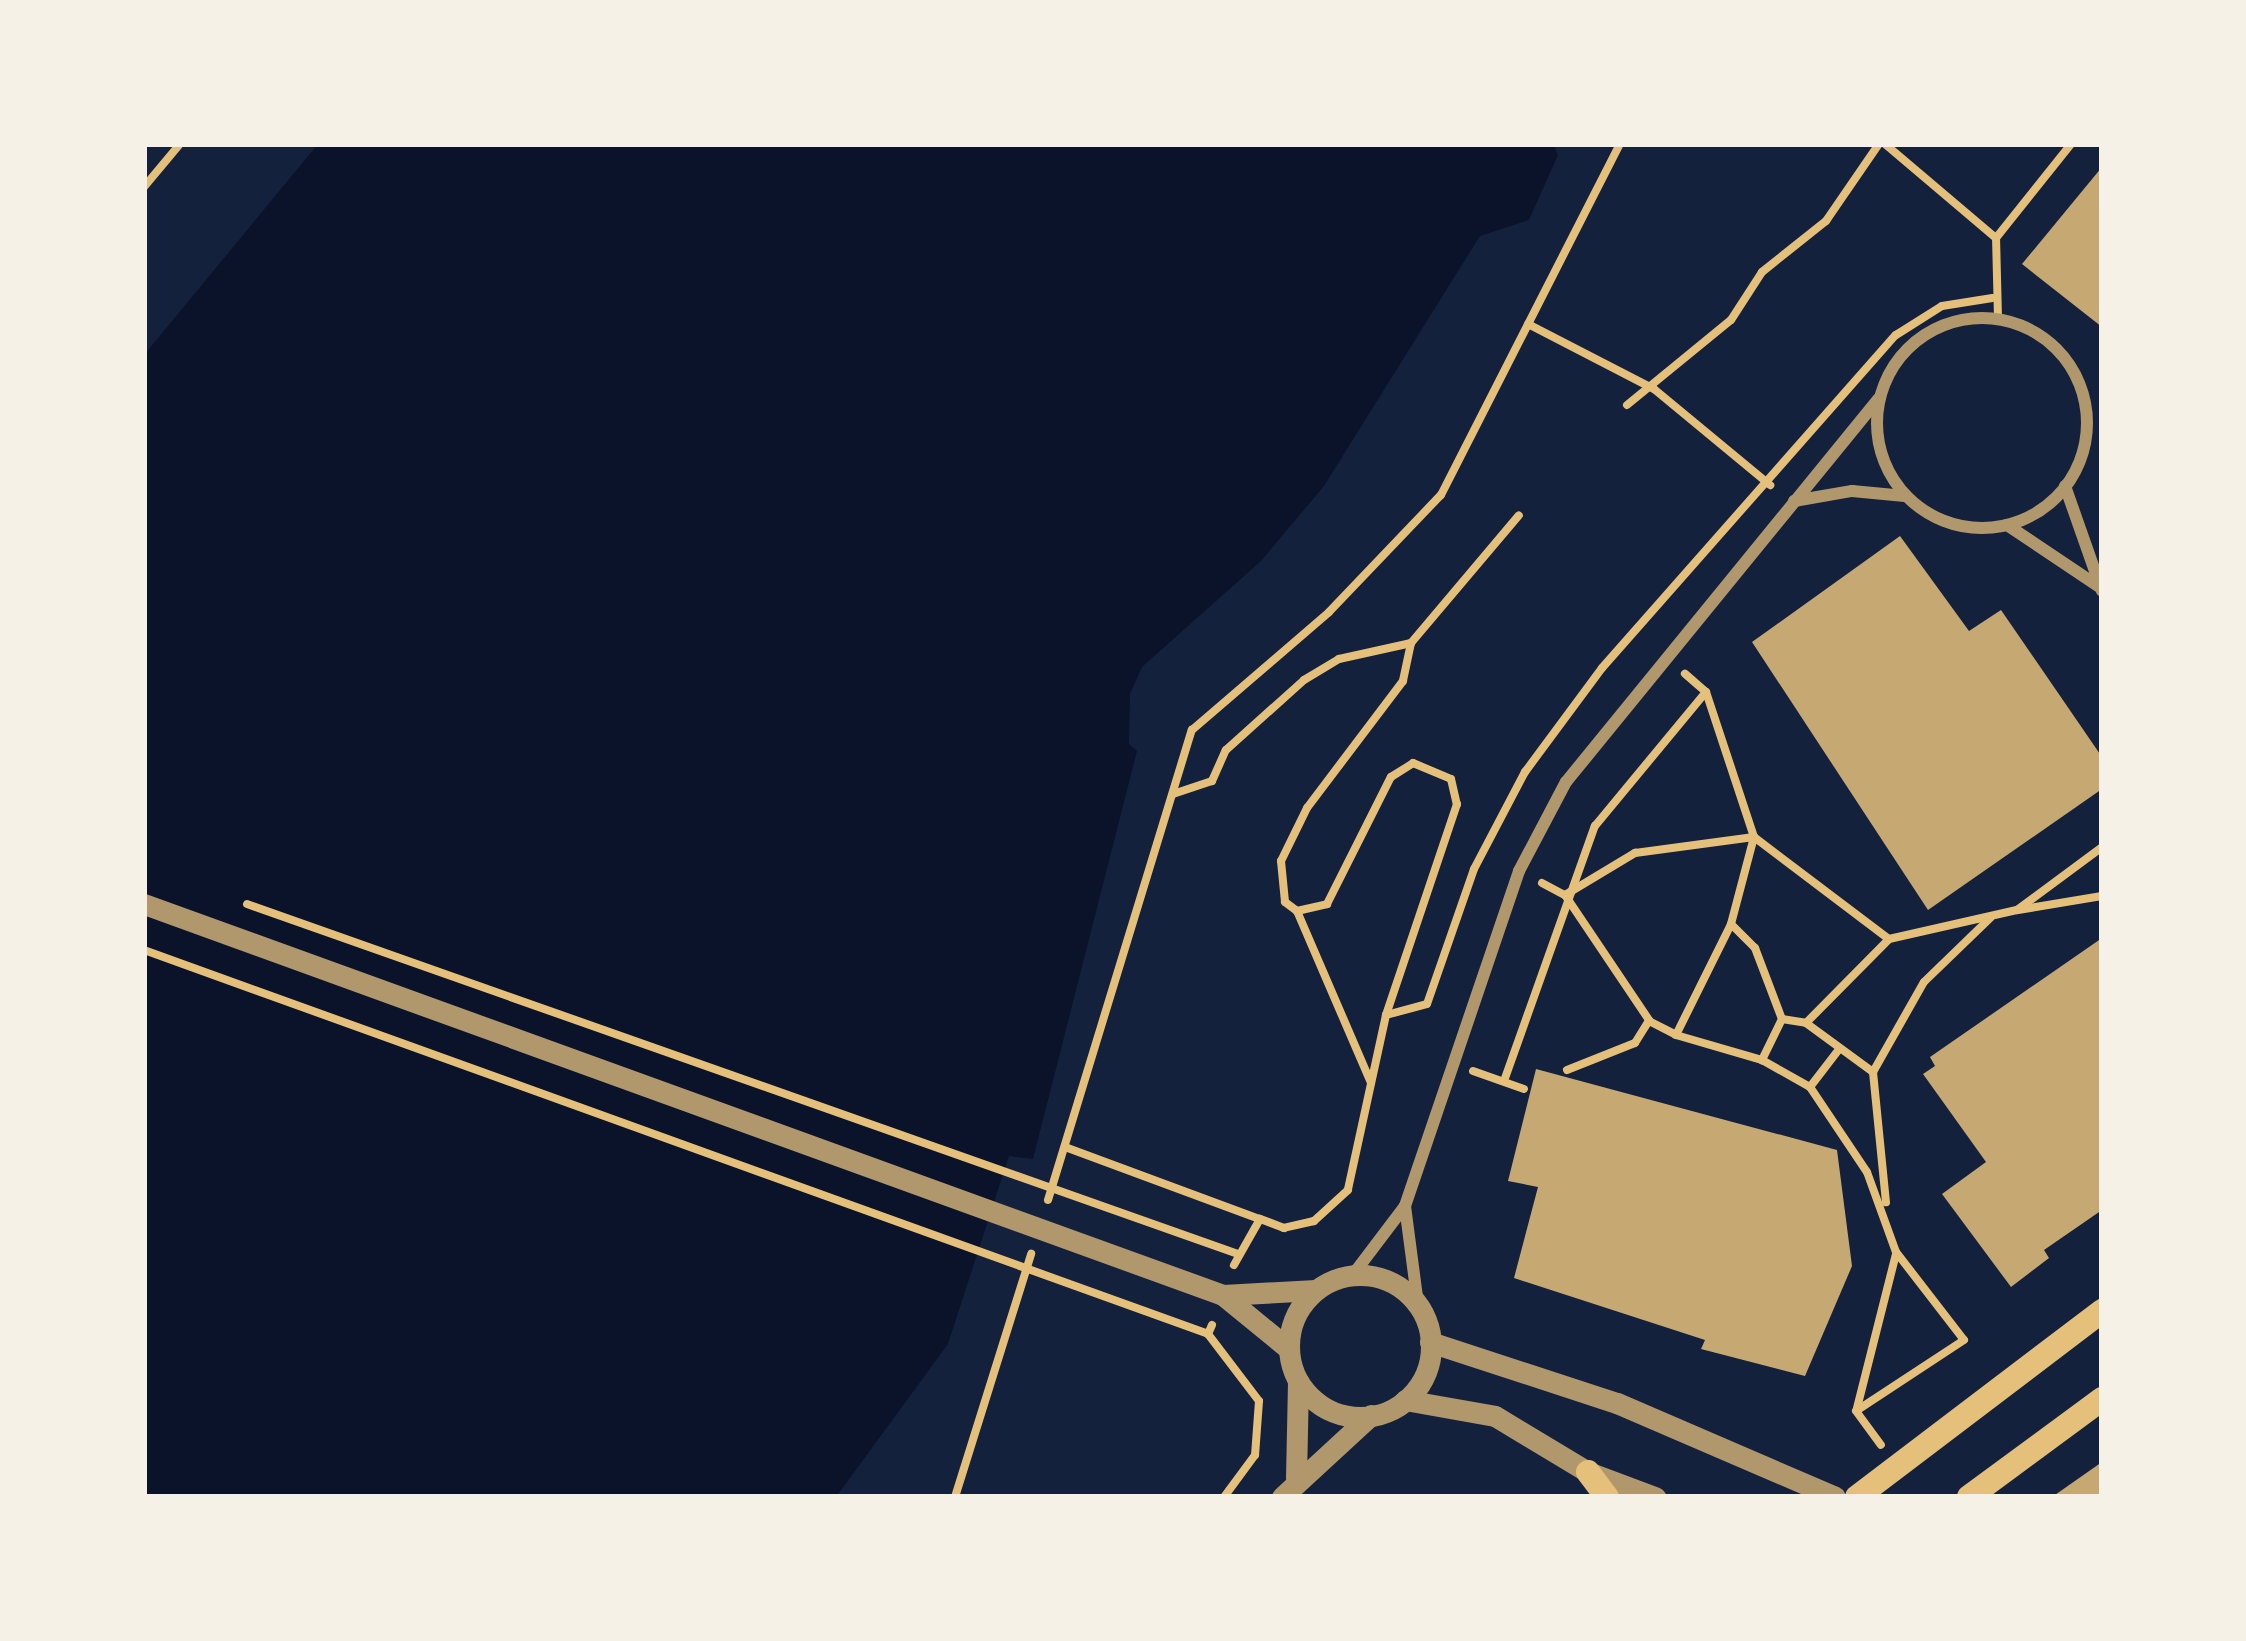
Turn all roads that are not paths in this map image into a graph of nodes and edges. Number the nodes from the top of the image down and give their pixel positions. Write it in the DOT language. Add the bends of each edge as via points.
graph roads {
  1 [pos="1879,398"];
  2 [pos="2065,486"];
  3 [pos="1906,496"];
  4 [pos="1793,501"];
  5 [pos="2007,525"];
  6 [pos="2100,589"];
  7 [pos="144,904"];
  8 [pos="1405,1206"];
  9 [pos="1352,1276"];
  10 [pos="1316,1290"];
  11 [pos="1223,1295"];
  12 [pos="1418,1305"];
  13 [pos="2102,1311"];
  14 [pos="1430,1342"];
  15 [pos="1289,1349"];
  16 [pos="1298,1381"];
  17 [pos="2102,1399"];
  18 [pos="1405,1400"];
  19 [pos="1372,1415"];
  20 [pos="1588,1472"];
  21 [pos="1296,1478"];
  22 [pos="1282,1497"];
  23 [pos="1607,1497"];
  24 [pos="1655,1497"];
  25 [pos="1835,1497"];
  26 [pos="1857,1497"];
  27 [pos="1970,1497"];
  1 -- 2 [label="street" via="1898,359 1928,332 1964,319 1998,318 2046,338 2080,385 2086,438"];
  1 -- 3 [label="street" via="1880,450"];
  1 -- 4 [label="street"];
  2 -- 5 [label="street"];
  2 -- 6 [label="street"];
  3 -- 4 [label="street" via="1852,491"];
  3 -- 5 [label="street" via="1953,524"];
  4 -- 8 [label="street" via="1566,782 1519,872"];
  5 -- 6 [label="street"];
  7 -- 11 [label="street"];
  8 -- 9 [label="street"];
  8 -- 12 [label="street"];
  9 -- 10 [label="street"];
  9 -- 12 [label="street" via="1389,1281"];
  10 -- 11 [label="street"];
  10 -- 15 [label="street" via="1294,1321"];
  11 -- 15 [label="street"];
  12 -- 14 [label="street"];
  13 -- 26 [label="main road"];
  14 -- 18 [label="street" via="1424,1375"];
  14 -- 25 [label="street" via="1617,1403"];
  15 -- 16 [label="street"];
  16 -- 19 [label="street" via="1330,1410"];
  16 -- 21 [label="street"];
  17 -- 27 [label="main road"];
  18 -- 19 [label="street"];
  18 -- 20 [label="street" via="1496,1415"];
  19 -- 21 [label="street"];
  20 -- 23 [label="main road"];
  20 -- 24 [label="street"];
  21 -- 22 [label="street"];
}
